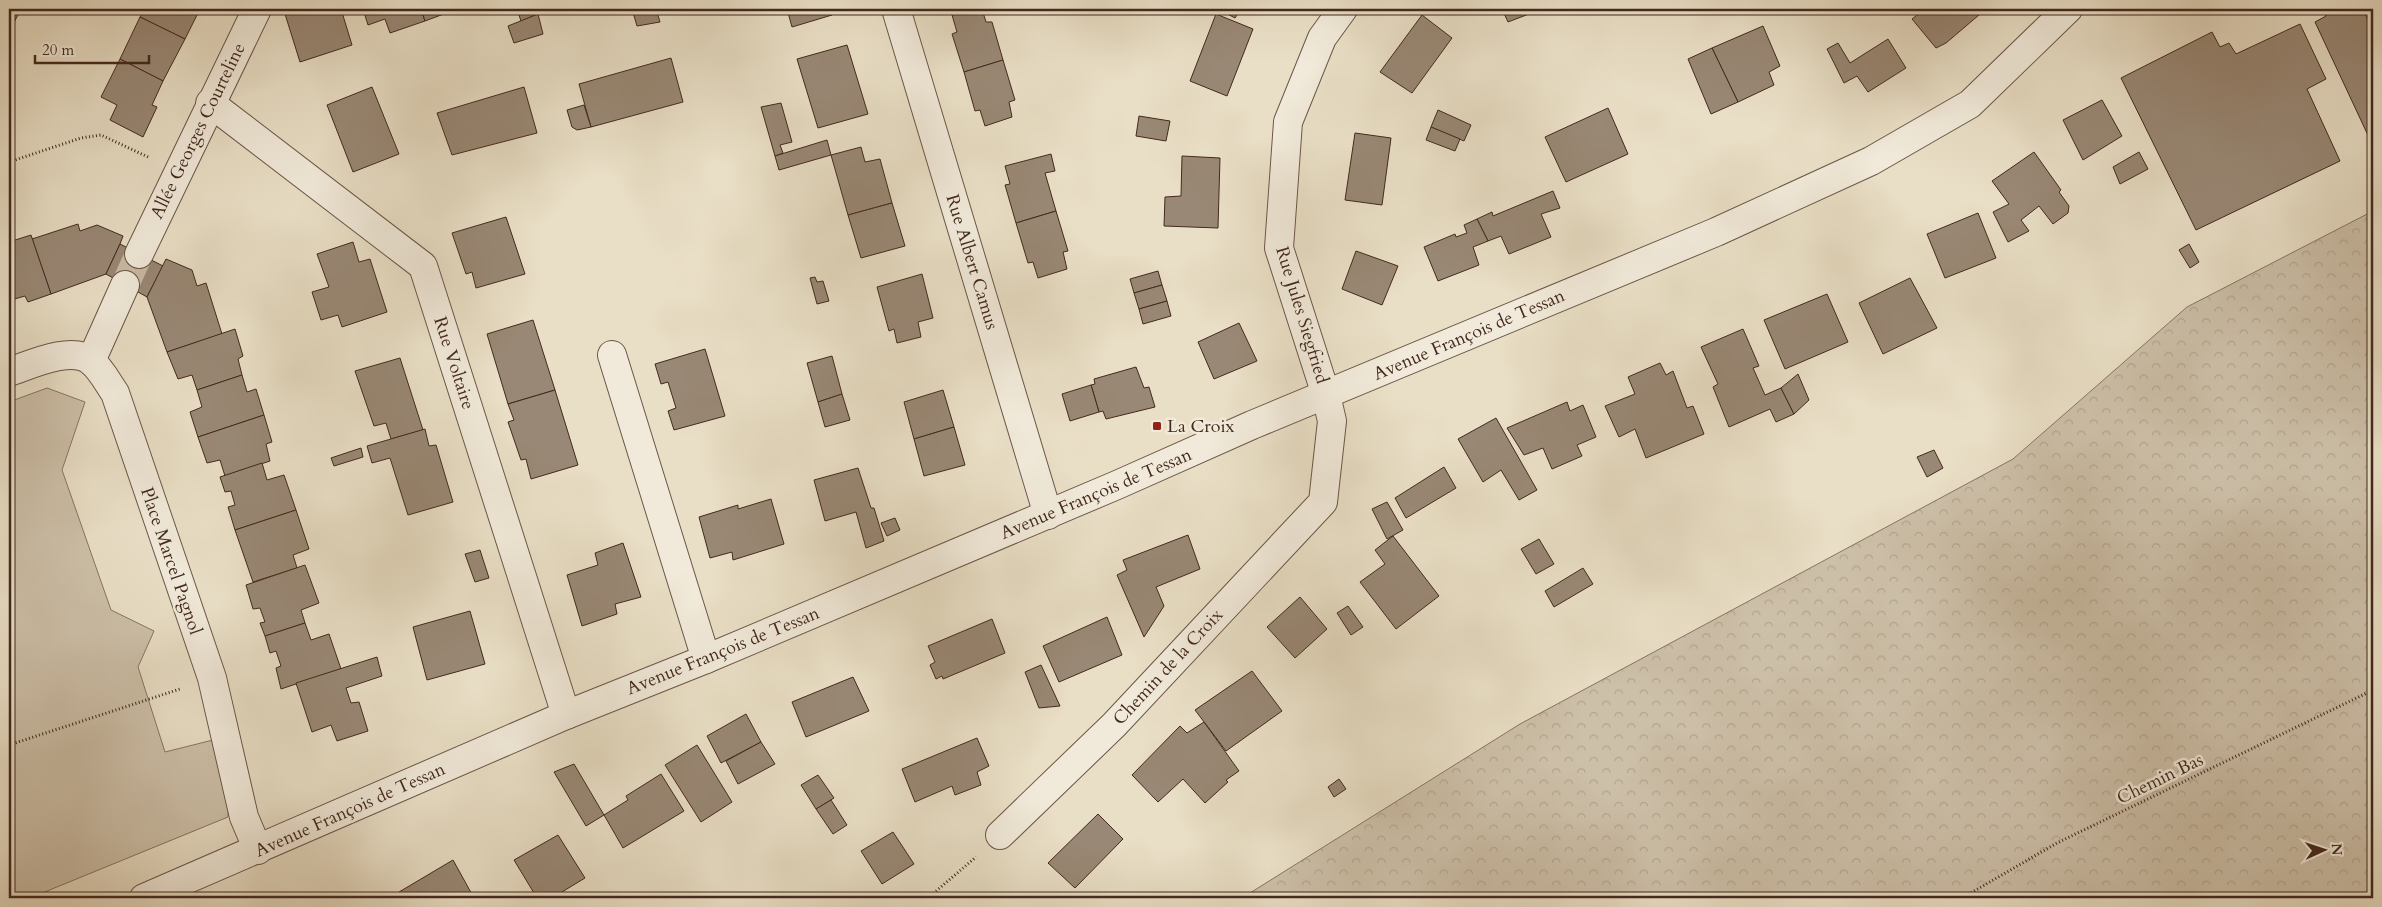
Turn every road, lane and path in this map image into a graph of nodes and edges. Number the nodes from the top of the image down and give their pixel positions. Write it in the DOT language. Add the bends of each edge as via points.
graph roads {
  1 [pos="257,9"];
  2 [pos="896,9"];
  3 [pos="1343,9"];
  4 [pos="2068,9"];
  5 [pos="210,103"];
  6 [pos="9,162"];
  7 [pos="178,172"];
  8 [pos="139,254"];
  9 [pos="125,285"];
  10 [pos="612,355"];
  11 [pos="91,361"];
  12 [pos="9,372"];
  13 [pos="1326,395"];
  14 [pos="1048,515"];
  15 [pos="706,660"];
  16 [pos="212,678"];
  17 [pos="2373,690"];
  18 [pos="566,715"];
  19 [pos="9,745"];
  20 [pos="1000,835"];
  21 [pos="258,850"];
  22 [pos="144,898"];
  23 [pos="928,898"];
  24 [pos="1962,898"];
  1 -- 5 [label="street, Allée Georges Courteline"];
  2 -- 14 [label="street, Rue Albert Camus"];
  3 -- 13 [label="street, Rue Jules Siegfried" via="1322,38 1288,122 1279,248"];
  4 -- 13 [label="street, Avenue François de Tessan" via="1970,104 1871,161 1716,232"];
  5 -- 7 [label="street, Allée Georges Courteline"];
  5 -- 18 [label="street, Rue Voltaire" via="423,266"];
  6 -- 7 [label="path" via="80,138 101,135"];
  7 -- 8 [label="street, Allée Georges Courteline"];
  9 -- 11 [label="street"];
  10 -- 15 [label="street"];
  11 -- 12 [label="street" via="72,354 45,359"];
  11 -- 16 [label="street, Place Marcel Pagnol" via="115,393"];
  13 -- 14 [label="street, Avenue François de Tessan"];
  13 -- 20 [label="street, Chemin de la Croix" via="1332,420 1322,502 1114,725"];
  14 -- 15 [label="street, Avenue François de Tessan"];
  15 -- 18 [label="street, Avenue François de Tessan"];
  16 -- 19 [label="path"];
  16 -- 21 [label="street, Place Marcel Pagnol" via="244,817"];
  17 -- 24 [label="path, Chemin Bas" via="2057,843"];
  18 -- 21 [label="street, Avenue François de Tessan"];
  20 -- 23 [label="path"];
  21 -- 22 [label="street, Avenue François de Tessan"];
}
